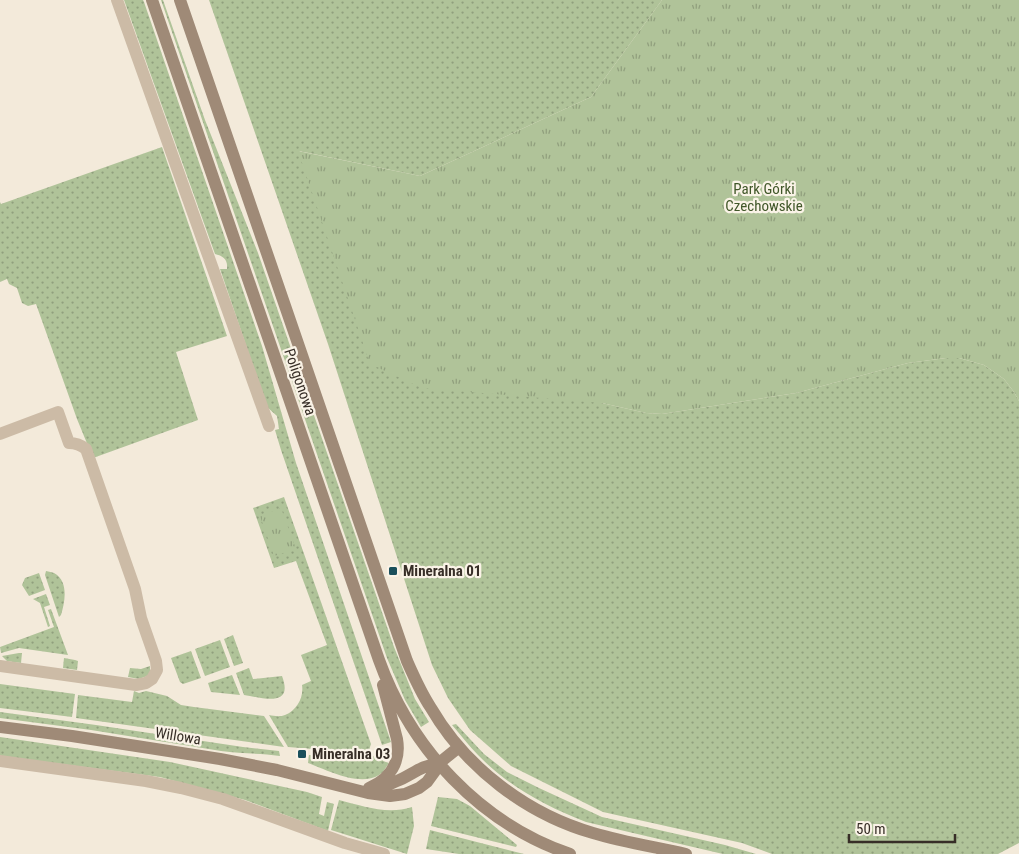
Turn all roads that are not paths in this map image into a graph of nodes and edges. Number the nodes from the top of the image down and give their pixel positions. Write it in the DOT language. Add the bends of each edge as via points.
graph roads {
  1 [pos="117,0"];
  2 [pos="152,0"];
  3 [pos="180,0"];
  4 [pos="269,426"];
  5 [pos="0,434"];
  6 [pos="379,660"];
  7 [pos="0,666"];
  8 [pos="0,727"];
  9 [pos="459,747"];
  10 [pos="0,761"];
  11 [pos="438,764"];
  12 [pos="349,788"];
  13 [pos="369,788"];
  14 [pos="344,848"];
  15 [pos="384,854"];
  16 [pos="570,854"];
  17 [pos="686,854"];
  1 -- 4 [label="street"];
  2 -- 6 [label="main road, Poligonowa"];
  3 -- 9 [label="main road, Poligonowa" via="407,660 431,709"];
  5 -- 7 [label="street" via="58,412 68,443 86,450 135,589 157,670 152,679 136,685"];
  6 -- 11 [label="main road, Poligonowa" via="411,727"];
  6 -- 13 [label="main road" via="399,746 398,759 390,774"];
  8 -- 12 [label="main road, Willowa" via="220,759"];
  9 -- 11 [label="main road, Willowa"];
  9 -- 17 [label="main road, Poligonowa" via="512,794 559,821 593,833"];
  10 -- 14 [label="street" via="181,788 223,799"];
  11 -- 12 [label="main road, Willowa" via="427,782 398,796 381,796"];
  11 -- 13 [label="main road, Willowa" via="420,768 392,784"];
  11 -- 16 [label="main road, Poligonowa" via="477,802 506,822 532,838"];
  12 -- 13 [label="main road, Willowa"];
  14 -- 15 [label="street"];
}
